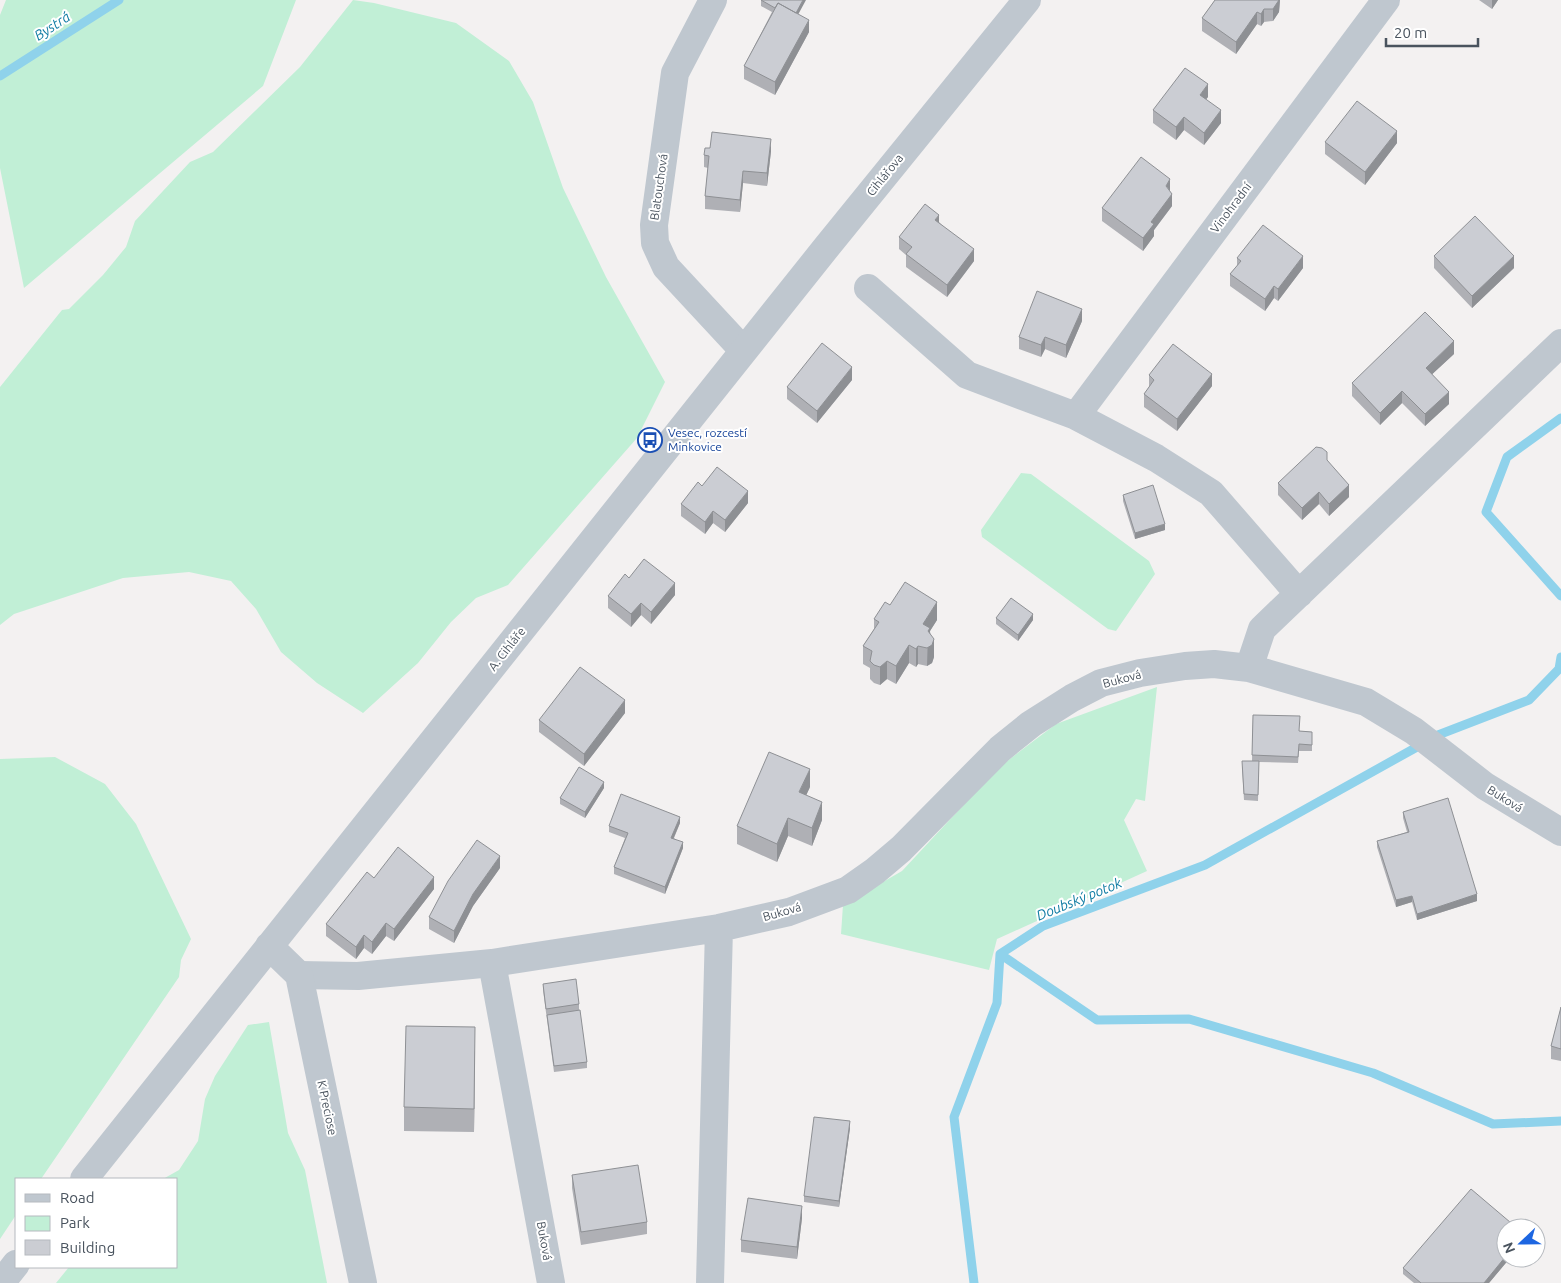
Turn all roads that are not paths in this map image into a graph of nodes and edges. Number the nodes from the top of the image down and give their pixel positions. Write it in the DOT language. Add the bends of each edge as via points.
graph roads {
  1 [pos="713,0"];
  2 [pos="1027,0"];
  3 [pos="1386,0"];
  4 [pos="868,288"];
  5 [pos="1561,343"];
  6 [pos="743,350"];
  7 [pos="1076,416"];
  8 [pos="1299,594"];
  9 [pos="1249,668"];
  10 [pos="1561,832"];
  11 [pos="719,928"];
  12 [pos="268,946"];
  13 [pos="492,963"];
  14 [pos="299,975"];
  15 [pos="85,1178"];
  16 [pos="15,1265"];
  17 [pos="1,1283"];
  18 [pos="363,1283"];
  19 [pos="552,1283"];
  20 [pos="710,1283"];
  1 -- 6 [label="street, Blatouchová" via="675,73 654,225 655,243 666,266"];
  2 -- 6 [label="street, Cihlářova"];
  3 -- 7 [label="street, Vinohradní"];
  4 -- 7 [label="street" via="967,375"];
  5 -- 8 [label="street"];
  6 -- 12 [label="street, A. Cihláře"];
  7 -- 8 [label="street" via="1156,458 1211,493"];
  8 -- 9 [label="street" via="1262,629"];
  9 -- 10 [label="street, Buková" via="1366,702 1414,730 1485,786"];
  9 -- 11 [label="street, Buková" via="1214,664 1185,666 1140,673 1101,684 1064,703 1012,739 901,849 848,890 788,912"];
  11 -- 13 [label="street, Buková"];
  11 -- 20 [label="street"];
  12 -- 14 [label="street"];
  12 -- 15 [label="street, A. Cihláře"];
  13 -- 14 [label="street, Buková" via="358,976"];
  13 -- 19 [label="street, Buková"];
  14 -- 18 [label="street, K Preciose"];
  16 -- 17 [label="street"];
}
